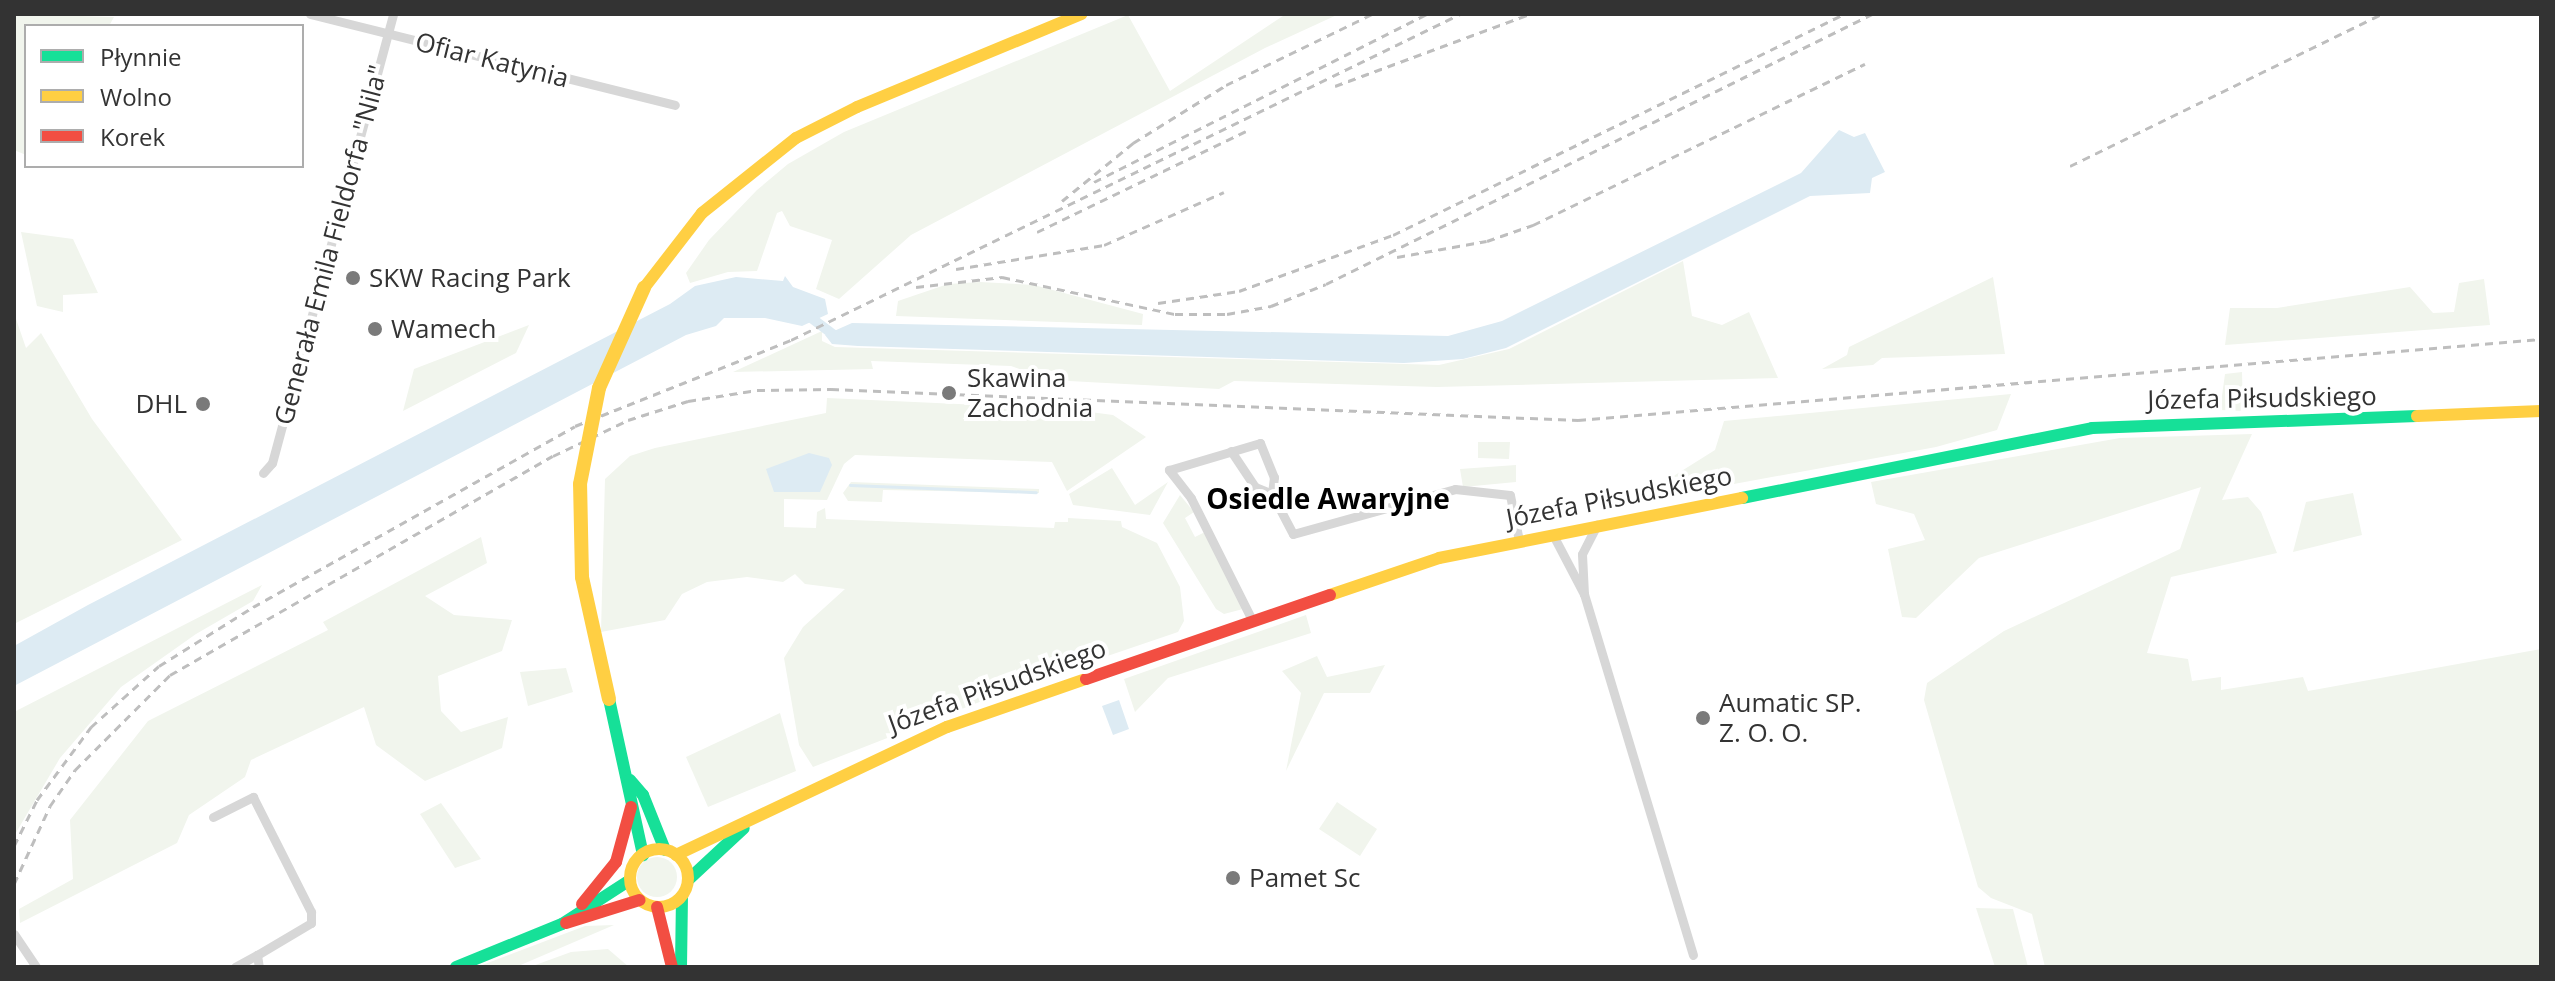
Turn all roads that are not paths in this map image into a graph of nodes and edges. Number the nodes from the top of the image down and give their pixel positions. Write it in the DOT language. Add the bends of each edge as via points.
graph roads {
  1 [pos="310,14"];
  2 [pos="393,14"];
  3 [pos="1081,14"];
  4 [pos="388,34"];
  5 [pos="675,105"];
  6 [pos="2541,411"];
  7 [pos="1231,451"];
  8 [pos="263,473"];
  9 [pos="1272,494"];
  10 [pos="1597,525"];
  11 [pos="1572,531"];
  12 [pos="1553,535"];
  13 [pos="1519,541"];
  14 [pos="1582,554"];
  15 [pos="1584,594"];
  16 [pos="1252,620"];
  17 [pos="630,780"];
  18 [pos="632,806"];
  19 [pos="213,817"];
  20 [pos="751,822"];
  21 [pos="670,852"];
  22 [pos="643,855"];
  23 [pos="630,880"];
  24 [pos="688,880"];
  25 [pos="682,896"];
  26 [pos="640,900"];
  27 [pos="657,907"];
  28 [pos="562,924"];
  29 [pos="14,934"];
  30 [pos="257,955"];
  31 [pos="1693,955"];
  32 [pos="36,967"];
  33 [pos="235,967"];
  34 [pos="259,967"];
  35 [pos="456,967"];
  36 [pos="672,967"];
  37 [pos="681,967"];
  1 -- 4 [label="street, Ofiar Katynia"];
  2 -- 4 [label="street, Generała Emila Fieldorfa \"Nila\""];
  3 -- 17 [label="main road, bridge" via="857,107 796,138 702,213 644,288 599,388 579,507 589,620"];
  4 -- 5 [label="street, Ofiar Katynia"];
  4 -- 8 [label="street, Generała Emila Fieldorfa \"Nila\"" via="272,463"];
  6 -- 10 [label="main road, Józefa Piłsudskiego" via="2092,428"];
  7 -- 9 [label="street" via="1255,487"];
  7 -- 9 [label="street" via="1260,443 1274,477"];
  7 -- 16 [label="street" via="1169,470 1191,498"];
  9 -- 13 [label="street" via="1293,534 1448,490 1510,495"];
  10 -- 11 [label="main road, Józefa Piłsudskiego"];
  10 -- 14 [label="street"];
  11 -- 12 [label="main road, Józefa Piłsudskiego"];
  11 -- 14 [label="street"];
  12 -- 13 [label="main road, Józefa Piłsudskiego"];
  12 -- 15 [label="street"];
  13 -- 16 [label="main road, Józefa Piłsudskiego" via="1411,566"];
  14 -- 15 [label="street"];
  15 -- 31 [label="street"];
  16 -- 20 [label="main road, Józefa Piłsudskiego" via="939,731"];
  17 -- 18 [label="main road"];
  17 -- 21 [label="main road" via="643,795"];
  18 -- 22 [label="main road"];
  18 -- 28 [label="main road" via="611,872"];
  19 -- 30 [label="street" via="253,797 311,912 311,923"];
  20 -- 21 [label="main road, Józefa Piłsudskiego"];
  20 -- 24 [label="main road, Józefa Piłsudskiego"];
  21 -- 22 [label="main road"];
  21 -- 24 [label="main road"];
  22 -- 23 [label="main road"];
  23 -- 26 [label="main road"];
  23 -- 28 [label="main road"];
  24 -- 25 [label="main road"];
  25 -- 27 [label="main road"];
  25 -- 37 [label="main road"];
  26 -- 27 [label="main road"];
  26 -- 28 [label="main road"];
  27 -- 36 [label="main road"];
  28 -- 35 [label="main road"];
  29 -- 32 [label="street"];
  30 -- 33 [label="street"];
  30 -- 34 [label="street"];
}
